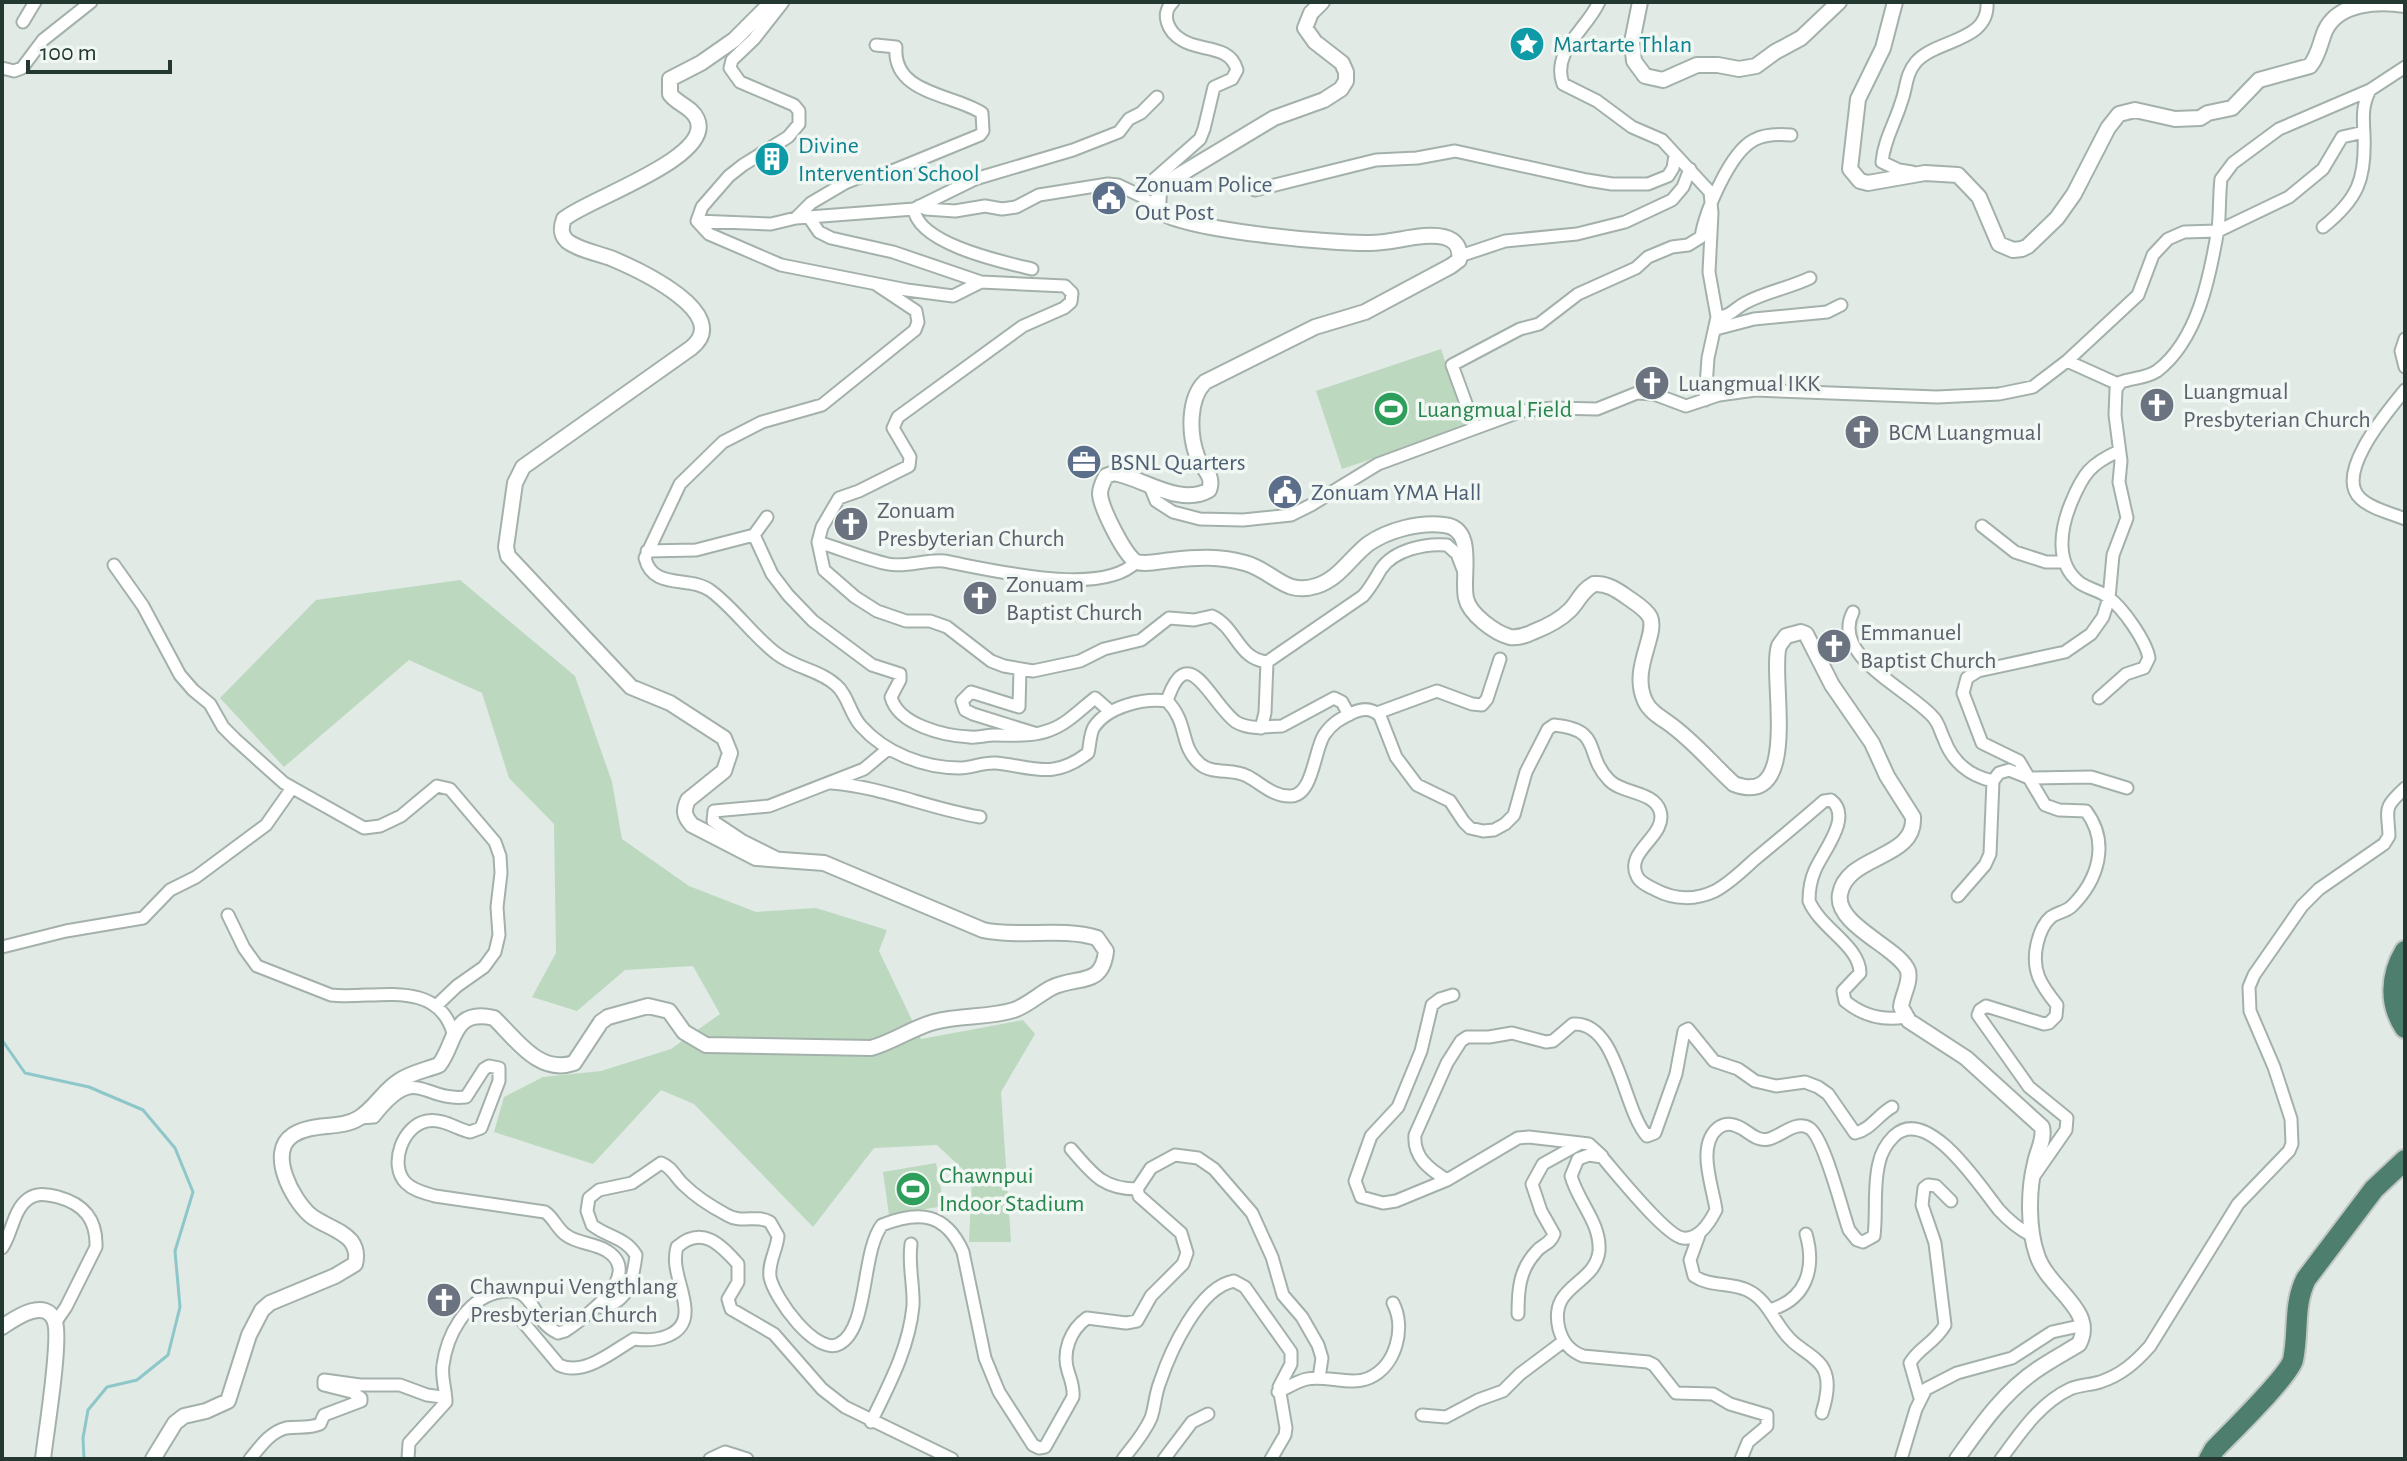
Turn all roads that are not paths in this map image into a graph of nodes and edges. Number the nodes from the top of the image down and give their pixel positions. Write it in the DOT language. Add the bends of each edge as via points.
graph roads {
  1 [pos="35,2"];
  2 [pos="91,2"];
  3 [pos="772,2"];
  4 [pos="783,2"];
  5 [pos="1173,2"];
  6 [pos="1322,2"];
  7 [pos="1599,2"];
  8 [pos="1640,2"];
  9 [pos="1839,2"];
  10 [pos="1895,2"];
  11 [pos="1987,2"];
  12 [pos="2405,5"];
  13 [pos="23,22"];
  14 [pos="876,45"];
  15 [pos="2405,67"];
  16 [pos="2,68"];
  17 [pos="2370,90"];
  18 [pos="1157,97"];
  19 [pos="2364,132"];
  20 [pos="1791,135"];
  21 [pos="1675,155"];
  22 [pos="1690,169"];
  23 [pos="1925,173"];
  24 [pos="1255,190"];
  25 [pos="1149,200"];
  26 [pos="1712,202"];
  27 [pos="916,208"];
  28 [pos="802,217"];
  29 [pos="697,221"];
  30 [pos="2323,227"];
  31 [pos="2218,231"];
  32 [pos="1460,256"];
  33 [pos="1032,269"];
  34 [pos="1810,278"];
  35 [pos="981,282"];
  36 [pos="877,285"];
  37 [pos="1841,305"];
  38 [pos="1717,323"];
  39 [pos="2405,339"];
  40 [pos="2067,361"];
  41 [pos="2405,367"];
  42 [pos="2118,384"];
  43 [pos="2405,390"];
  44 [pos="1705,400"];
  45 [pos="1475,428"];
  46 [pos="2119,451"];
  47 [pos="1150,486"];
  48 [pos="767,517"];
  49 [pos="2405,519"];
  50 [pos="1982,526"];
  51 [pos="754,535"];
  52 [pos="818,542"];
  53 [pos="647,551"];
  54 [pos="1136,562"];
  55 [pos="2063,562"];
  56 [pos="114,565"];
  57 [pos="1464,573"];
  58 [pos="2109,598"];
  59 [pos="1853,612"];
  60 [pos="1500,659"];
  61 [pos="1267,662"];
  62 [pos="1020,669"];
  63 [pos="2099,698"];
  64 [pos="1167,701"];
  65 [pos="1111,712"];
  66 [pos="1377,713"];
  67 [pos="1349,715"];
  68 [pos="1262,727"];
  69 [pos="1036,734"];
  70 [pos="888,749"];
  71 [pos="2029,778"];
  72 [pos="1993,781"];
  73 [pos="827,782"];
  74 [pos="292,788"];
  75 [pos="2127,788"];
  76 [pos="2405,788"];
  77 [pos="980,817"];
  78 [pos="778,859"];
  79 [pos="1958,896"];
  80 [pos="228,915"];
  81 [pos="2,947"];
  82 [pos="2405,951"];
  83 [pos="1453,995"];
  84 [pos="436,1006"];
  85 [pos="1905,1017"];
  86 [pos="2405,1028"];
  87 [pos="453,1033"];
  88 [pos="1892,1107"];
  89 [pos="359,1118"];
  90 [pos="1580,1144"];
  91 [pos="1071,1149"];
  92 [pos="1602,1157"];
  93 [pos="2405,1160"];
  94 [pos="1447,1180"];
  95 [pos="2032,1180"];
  96 [pos="1137,1189"];
  97 [pos="1951,1201"];
  98 [pos="1702,1231"];
  99 [pos="1806,1234"];
  100 [pos="2032,1236"];
  101 [pos="911,1244"];
  102 [pos="2,1248"];
  103 [pos="1393,1303"];
  104 [pos="596,1307"];
  105 [pos="1769,1310"];
  106 [pos="1518,1314"];
  107 [pos="518,1316"];
  108 [pos="55,1323"];
  109 [pos="2084,1325"];
  110 [pos="2,1327"];
  111 [pos="1564,1341"];
  112 [pos="1319,1378"];
  113 [pos="1278,1392"];
  114 [pos="1920,1398"];
  115 [pos="446,1402"];
  116 [pos="1822,1413"];
  117 [pos="1208,1414"];
  118 [pos="1422,1415"];
  119 [pos="871,1422"];
  120 [pos="43,1459"];
  121 [pos="153,1459"];
  122 [pos="250,1459"];
  123 [pos="408,1459"];
  124 [pos="710,1459"];
  125 [pos="747,1459"];
  126 [pos="952,1459"];
  127 [pos="1123,1459"];
  128 [pos="1164,1459"];
  129 [pos="1271,1459"];
  130 [pos="1741,1459"];
  131 [pos="1901,1459"];
  132 [pos="1957,1459"];
  133 [pos="2001,1459"];
  134 [pos="2209,1459"];
  1 -- 13 [label="street"];
  2 -- 16 [label="street" via="43,40 22,68"];
  3 -- 78 [label="street" via="734,40 670,79 670,94 699,122 689,146 633,185 564,219 565,239 621,262 677,294 702,319 703,333 691,348 523,467 515,483 506,547 514,564 624,681 724,738 730,753 724,771 688,800 686,819 750,856"];
  4 -- 29 [label="street" via="730,68 740,82 794,105 799,124 729,176 702,207"];
  5 -- 25 [label="street" via="1166,20 1175,35 1227,56 1236,65 1236,74 1214,87 1200,139 1144,186 1141,191"];
  6 -- 25 [label="street" via="1305,28 1342,63 1346,81 1341,89 1274,118 1176,177"];
  7 -- 21 [label="street" via="1564,52 1559,64 1563,84 1662,140"];
  8 -- 9 [label="street" via="1634,61 1645,76 1663,80 1697,65 1756,66 1801,38"];
  10 -- 23 [label="street" via="1883,48 1858,99 1850,169 1868,183"];
  11 -- 23 [label="street" via="1972,33 1925,53 1907,77 1882,162"];
  12 -- 23 [label="street" via="2372,3 2338,16 2327,26 2310,66 2259,80 2232,108 2193,120 2135,110 2119,114 2057,218 2022,249 1999,244 1979,197 1958,175"];
  14 -- 28 [label="street" via="896,47 901,72 917,86 982,113 983,131 892,171 837,187 811,203"];
  15 -- 17 [label="street"];
  17 -- 19 [label="street"];
  17 -- 31 [label="street" via="2279,129 2233,163 2221,179"];
  18 -- 27 [label="street" via="1119,132 975,179"];
  19 -- 30 [label="street" via="2357,189 2349,205"];
  19 -- 31 [label="street" via="2342,137 2323,169 2289,197"];
  20 -- 26 [label="street" via="1763,136 1749,143"];
  21 -- 22 [label="street"];
  21 -- 24 [label="street" via="1668,176 1648,184 1587,180 1455,151 1376,160"];
  22 -- 26 [label="street"];
  22 -- 32 [label="street" via="1672,200 1625,222 1577,234 1505,241"];
  25 -- 27 [label="street" via="1108,184 1039,195 1002,209"];
  25 -- 32 [label="street" via="1175,219 1333,243 1435,235 1456,243"];
  26 -- 38 [label="street" via="1709,272"];
  26 -- 45 [label="street" via="1701,237 1648,257 1636,268 1578,294 1539,324 1452,365"];
  27 -- 28 [label="street"];
  27 -- 33 [label="street" via="918,222 955,247"];
  28 -- 29 [label="street" via="771,224"];
  28 -- 35 [label="street" via="831,238 893,252"];
  29 -- 36 [label="street" via="709,234 781,265"];
  31 -- 40 [label="street" via="2184,232 2168,239 2153,255 2138,295"];
  31 -- 42 [label="street" via="2199,312 2180,346 2157,371"];
  32 -- 47 [label="street" via="1451,266 1365,312 1315,327 1205,382 1195,398 1192,432 1196,454 1212,483 1209,490 1197,494"];
  34 -- 38 [label="street" via="1744,303"];
  35 -- 36 [label="street" via="953,296"];
  35 -- 52 [label="street" via="1065,286 1071,302 1023,326 898,417 894,433 910,457 909,466 839,498"];
  36 -- 53 [label="street" via="916,311 915,330 822,405 762,422 723,442 680,484"];
  37 -- 38 [label="street" via="1827,312"];
  38 -- 44 [label="street"];
  39 -- 41 [label="street"];
  40 -- 42 [label="street"];
  40 -- 44 [label="street" via="2033,387 2010,393 1937,397 1755,390"];
  42 -- 46 [label="street"];
  43 -- 49 [label="street" via="2360,452 2353,481 2361,499"];
  44 -- 45 [label="street" via="1686,406 1637,393 1597,409 1522,411"];
  45 -- 47 [label="street" via="1378,464 1291,515 1200,519 1163,507"];
  46 -- 55 [label="street" via="2082,478 2068,510"];
  46 -- 58 [label="street" via="2127,518 2113,555"];
  47 -- 54 [label="street" via="1114,473 1102,484 1102,502 1124,549"];
  48 -- 51 [label="street"];
  50 -- 55 [label="street" via="2015,552"];
  51 -- 53 [label="street" via="696,550"];
  51 -- 69 [label="street" via="772,574 813,621 872,665 900,674 891,697 898,711 925,727 957,736"];
  52 -- 54 [label="street" via="890,564 941,561 1037,578 1108,576"];
  52 -- 62 [label="street" via="824,570 877,611 947,627 991,661"];
  53 -- 70 [label="street" via="647,566 661,579 712,591 777,654 840,688 858,724"];
  54 -- 57 [label="street" via="1226,559 1268,571 1291,588 1308,587 1342,571 1387,534 1445,524 1458,530 1465,542"];
  55 -- 58 [label="street" via="2080,583"];
  56 -- 74 [label="street" via="180,675 210,704 223,727"];
  57 -- 61 [label="street" via="1447,545 1395,555 1363,596"];
  57 -- 85 [label="street" via="1468,605 1510,637 1522,637 1561,618 1594,584 1628,598 1651,622 1641,662 1645,701 1741,787 1765,781 1775,764 1779,647 1786,636 1806,634 1913,817 1909,838 1852,874 1840,894 1847,916 1906,967 1901,1007"];
  58 -- 63 [label="street" via="2147,646 2149,658 2144,668 2126,674"];
  58 -- 71 [label="street" via="2098,625 2074,648 1967,678 1965,702 1982,743 2014,757"];
  59 -- 72 [label="street" via="1848,621 1852,644 1863,660 1933,716 1963,767"];
  60 -- 66 [label="street" via="1482,705 1437,691"];
  61 -- 62 [label="street" via="1248,657 1212,616 1169,618 1135,643 1045,669"];
  61 -- 68 [label="street"];
  62 -- 69 [label="street" via="1019,707 971,692 962,701 973,714"];
  64 -- 65 [label="street" via="1140,702"];
  64 -- 67 [label="street" via="1177,711 1187,748 1199,763 1245,775 1270,792 1291,796 1307,785 1322,737"];
  64 -- 68 [label="street" via="1173,681 1192,672 1235,721"];
  65 -- 69 [label="street" via="1095,698 1066,722"];
  65 -- 70 [label="street" via="1094,727 1088,753 1050,769 986,762 958,768"];
  66 -- 67 [label="street" via="1358,710"];
  66 -- 85 [label="street" via="1396,757 1417,785 1443,796 1470,828 1483,831 1494,830 1514,815 1526,772 1548,729 1554,725 1581,730 1609,780 1657,804 1661,823 1636,861 1635,874 1666,895 1689,898 1715,891 1831,800 1840,813 1838,823 1815,870 1809,901 1857,957 1860,973 1843,991 1845,1001 1870,1015"];
  67 -- 68 [label="street" via="1334,698 1282,726"];
  70 -- 73 [label="street" via="864,769"];
  71 -- 72 [label="street" via="2009,770"];
  71 -- 75 [label="street" via="2085,776"];
  71 -- 95 [label="street" via="2051,809 2086,811 2100,854 2097,869 2075,903 2052,917 2039,937 2035,970 2057,1005 2056,1016 2044,1024 1986,1006 1978,1015 2029,1087 2067,1118 2066,1130"];
  72 -- 79 [label="street" via="1990,854"];
  73 -- 77 [label="street" via="863,786"];
  73 -- 78 [label="street" via="769,806 714,811 713,821"];
  74 -- 81 [label="street" via="266,825 170,890 143,918"];
  74 -- 84 [label="street" via="347,820 372,828 401,816 428,791 444,785 495,842 501,873 495,952"];
  76 -- 133 [label="street" via="2385,810 2389,836 2384,844 2302,906 2249,987 2250,1011 2291,1119 2289,1151 2238,1204 2136,1362 2047,1404"];
  78 -- 87 [label="street" via="824,863 983,930 1097,938 1106,951 1105,963 1094,977 1051,989 1016,1009 937,1021 871,1048 706,1045 684,1032 669,1011 648,1006 601,1022 580,1057 569,1065 537,1059 494,1018 468,1020"];
  80 -- 84 [label="street" via="252,962 267,971 331,995 392,994"];
  82 -- 86 [label="highway" via="2392,999"];
  83 -- 94 [label="street" via="1432,1005 1401,1100 1371,1136 1355,1181 1361,1197 1383,1203"];
  84 -- 87 [label="street"];
  85 -- 95 [label="street" via="1966,1058 2042,1127"];
  87 -- 89 [label="street" via="439,1065 398,1081"];
  88 -- 94 [label="street" via="1855,1133 1818,1087 1755,1081 1714,1061 1688,1029 1655,1133 1647,1136 1592,1027 1573,1024 1546,1042 1512,1033 1467,1037 1447,1063 1415,1135 1425,1165"];
  89 -- 104 [label="street" via="374,1117 400,1091 412,1087 466,1097 484,1069 499,1068 481,1128 470,1132 438,1121 421,1123 401,1147 400,1175 419,1192 545,1212 565,1235 611,1253 618,1277"];
  89 -- 121 [label="street" via="294,1134 281,1150 292,1192 311,1216 350,1239 355,1264 262,1310 231,1396 175,1423"];
  90 -- 92 [label="street" via="1596,1148"];
  90 -- 94 [label="street" via="1518,1138"];
  90 -- 106 [label="street" via="1543,1164 1532,1184 1554,1234 1523,1270"];
  91 -- 96 [label="street" via="1107,1185"];
  92 -- 98 [label="street" via="1674,1234 1683,1239"];
  92 -- 111 [label="street" via="1583,1156 1572,1169 1576,1190 1596,1227 1599,1252 1591,1271 1560,1301 1557,1321"];
  93 -- 134 [label="highway" via="2374,1189 2306,1279 2289,1369"];
  95 -- 100 [label="street"];
  96 -- 104 [label="street" via="1181,1233 1187,1253 1137,1321 1087,1318 1079,1323 1066,1358 1073,1397 1045,1447 1033,1445 999,1392 985,1358 963,1252 957,1238 935,1218 882,1225 872,1245 856,1323 843,1343 829,1347 800,1326 774,1290 769,1267 778,1236 770,1222 729,1216 661,1163 632,1183 599,1190 589,1198 592,1225 621,1239 636,1255 626,1295 607,1307"];
  96 -- 112 [label="street" via="1151,1168 1175,1155 1198,1158 1214,1169 1252,1213 1283,1295 1318,1345"];
  97 -- 114 [label="street" via="1936,1186 1928,1185 1923,1192 1945,1325 1910,1363"];
  98 -- 100 [label="street" via="1716,1210 1707,1158 1710,1139 1730,1124 1760,1140 1808,1127 1825,1152 1849,1230 1857,1240 1874,1236 1880,1159 1896,1134 1910,1129 1937,1139 2009,1221"];
  98 -- 105 [label="street" via="1690,1260 1694,1276 1704,1283 1748,1290"];
  99 -- 105 [label="street" via="1811,1261 1807,1281 1783,1307"];
  100 -- 109 [label="street" via="2044,1272 2082,1315"];
  101 -- 119 [label="street" via="908,1333"];
  102 -- 108 [label="street" via="31,1196 46,1194 74,1202 90,1217 96,1247"];
  103 -- 112 [label="street" via="1400,1324 1398,1340 1382,1369 1367,1379"];
  104 -- 115 [label="street" via="558,1333 521,1294 506,1290 470,1306 443,1361"];
  105 -- 116 [label="street" via="1790,1340 1822,1366"];
  107 -- 119 [label="street" via="568,1369 593,1364 634,1339 670,1336 681,1325 685,1310 677,1247 699,1236 710,1237 738,1264 738,1282 728,1299 731,1309 774,1334 830,1397"];
  108 -- 110 [label="street" via="48,1314 33,1310"];
  108 -- 120 [label="street"];
  109 -- 114 [label="street" via="2052,1332 2012,1358 1948,1377"];
  109 -- 132 [label="street" via="2079,1344 2039,1368 2000,1402"];
  111 -- 118 [label="street" via="1503,1391 1446,1417"];
  111 -- 130 [label="street" via="1583,1356 1648,1362 1676,1393 1713,1394 1767,1415 1767,1426 1748,1442"];
  112 -- 113 [label="street"];
  113 -- 127 [label="street" via="1291,1352 1245,1287 1228,1281 1205,1299 1183,1328 1159,1383 1149,1423"];
  113 -- 129 [label="street" via="1286,1428"];
  114 -- 131 [label="street"];
  115 -- 122 [label="street" via="400,1385 324,1380 324,1385 352,1392 361,1401 324,1415 310,1428 276,1433"];
  115 -- 123 [label="street" via="409,1443"];
  117 -- 128 [label="street" via="1192,1422"];
  119 -- 126 [label="street"];
  124 -- 125 [label="street" via="725,1452"];
}
